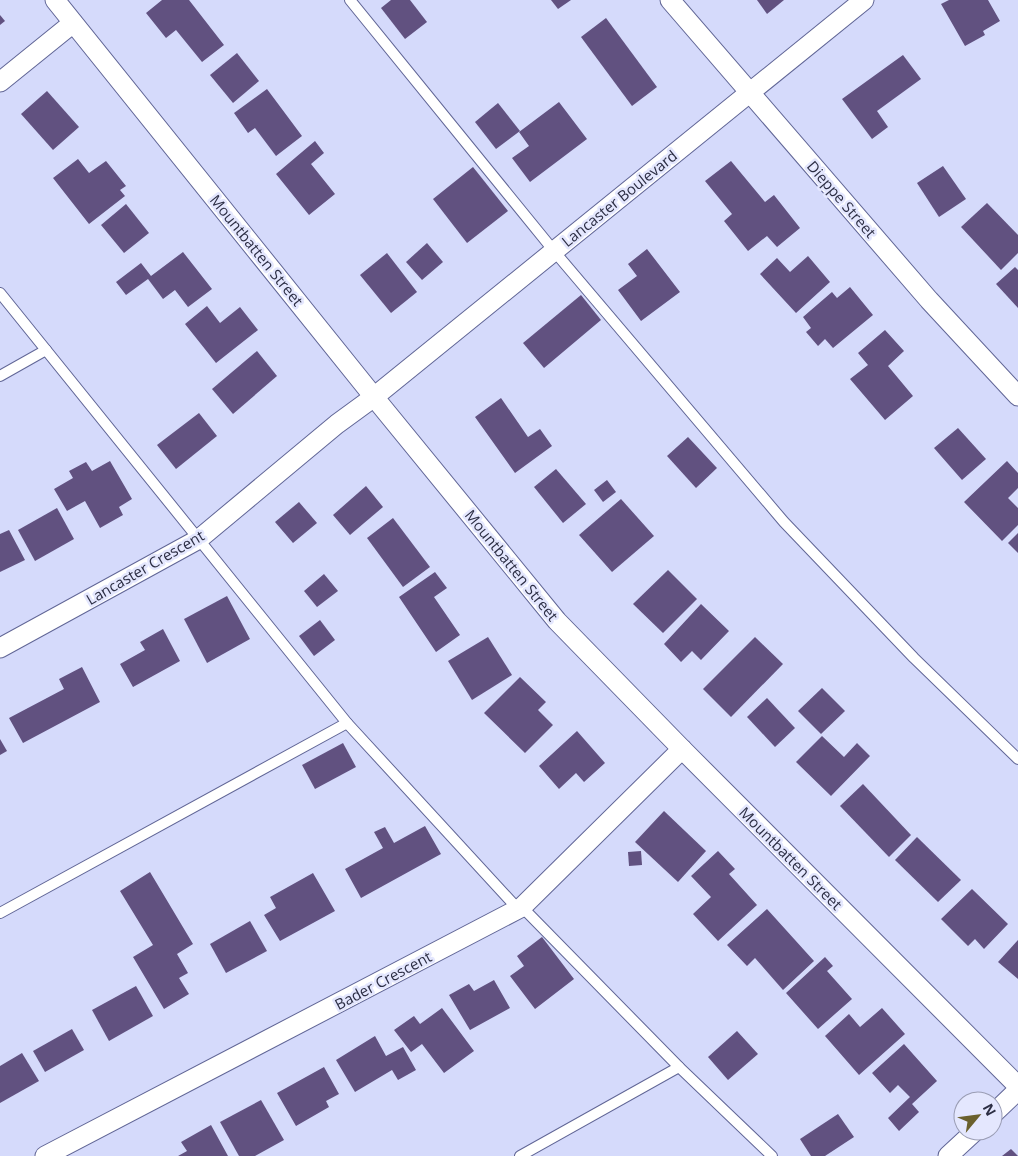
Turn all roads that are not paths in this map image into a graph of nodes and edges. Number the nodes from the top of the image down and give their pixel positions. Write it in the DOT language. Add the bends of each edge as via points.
graph roads {
  1 [pos="55,0"];
  2 [pos="350,0"];
  3 [pos="670,0"];
  4 [pos="864,0"];
  5 [pos="73,23"];
  6 [pos="0,82"];
  7 [pos="750,92"];
  8 [pos="554,251"];
  9 [pos="0,293"];
  10 [pos="46,350"];
  11 [pos="0,376"];
  12 [pos="1018,396"];
  13 [pos="374,397"];
  14 [pos="199,539"];
  15 [pos="0,648"];
  16 [pos="346,723"];
  17 [pos="682,749"];
  18 [pos="1018,759"];
  19 [pos="520,908"];
  20 [pos="0,913"];
  21 [pos="680,1067"];
  22 [pos="1018,1086"];
  23 [pos="1018,1090"];
  24 [pos="1003,1104"];
  25 [pos="964,1141"];
  26 [pos="45,1156"];
  27 [pos="520,1156"];
  28 [pos="772,1156"];
  29 [pos="948,1156"];
  1 -- 5 [label="street, Mountbatten Street"];
  2 -- 8 [label="lane"];
  3 -- 7 [label="street, Dieppe Street"];
  4 -- 7 [label="street, Lancaster Boulevard"];
  5 -- 6 [label="street"];
  5 -- 13 [label="street, Mountbatten Street"];
  7 -- 8 [label="street, Lancaster Boulevard"];
  7 -- 12 [label="street, Dieppe Street" via="929,300"];
  8 -- 13 [label="street, Lancaster Boulevard"];
  8 -- 18 [label="lane" via="784,522 914,658"];
  9 -- 10 [label="lane"];
  10 -- 11 [label="lane"];
  10 -- 14 [label="lane"];
  13 -- 14 [label="street, Lancaster Crescent" via="336,424"];
  13 -- 17 [label="street, Mountbatten Street" via="557,621"];
  14 -- 15 [label="street, Lancaster Crescent"];
  14 -- 16 [label="lane"];
  16 -- 19 [label="lane"];
  16 -- 20 [label="lane"];
  17 -- 19 [label="street, Bader Crescent"];
  17 -- 22 [label="street, Mountbatten Street"];
  19 -- 21 [label="lane"];
  19 -- 26 [label="street, Bader Crescent"];
  21 -- 27 [label="lane"];
  21 -- 28 [label="lane"];
  23 -- 24 [label="street"];
  25 -- 29 [label="street"];
}
